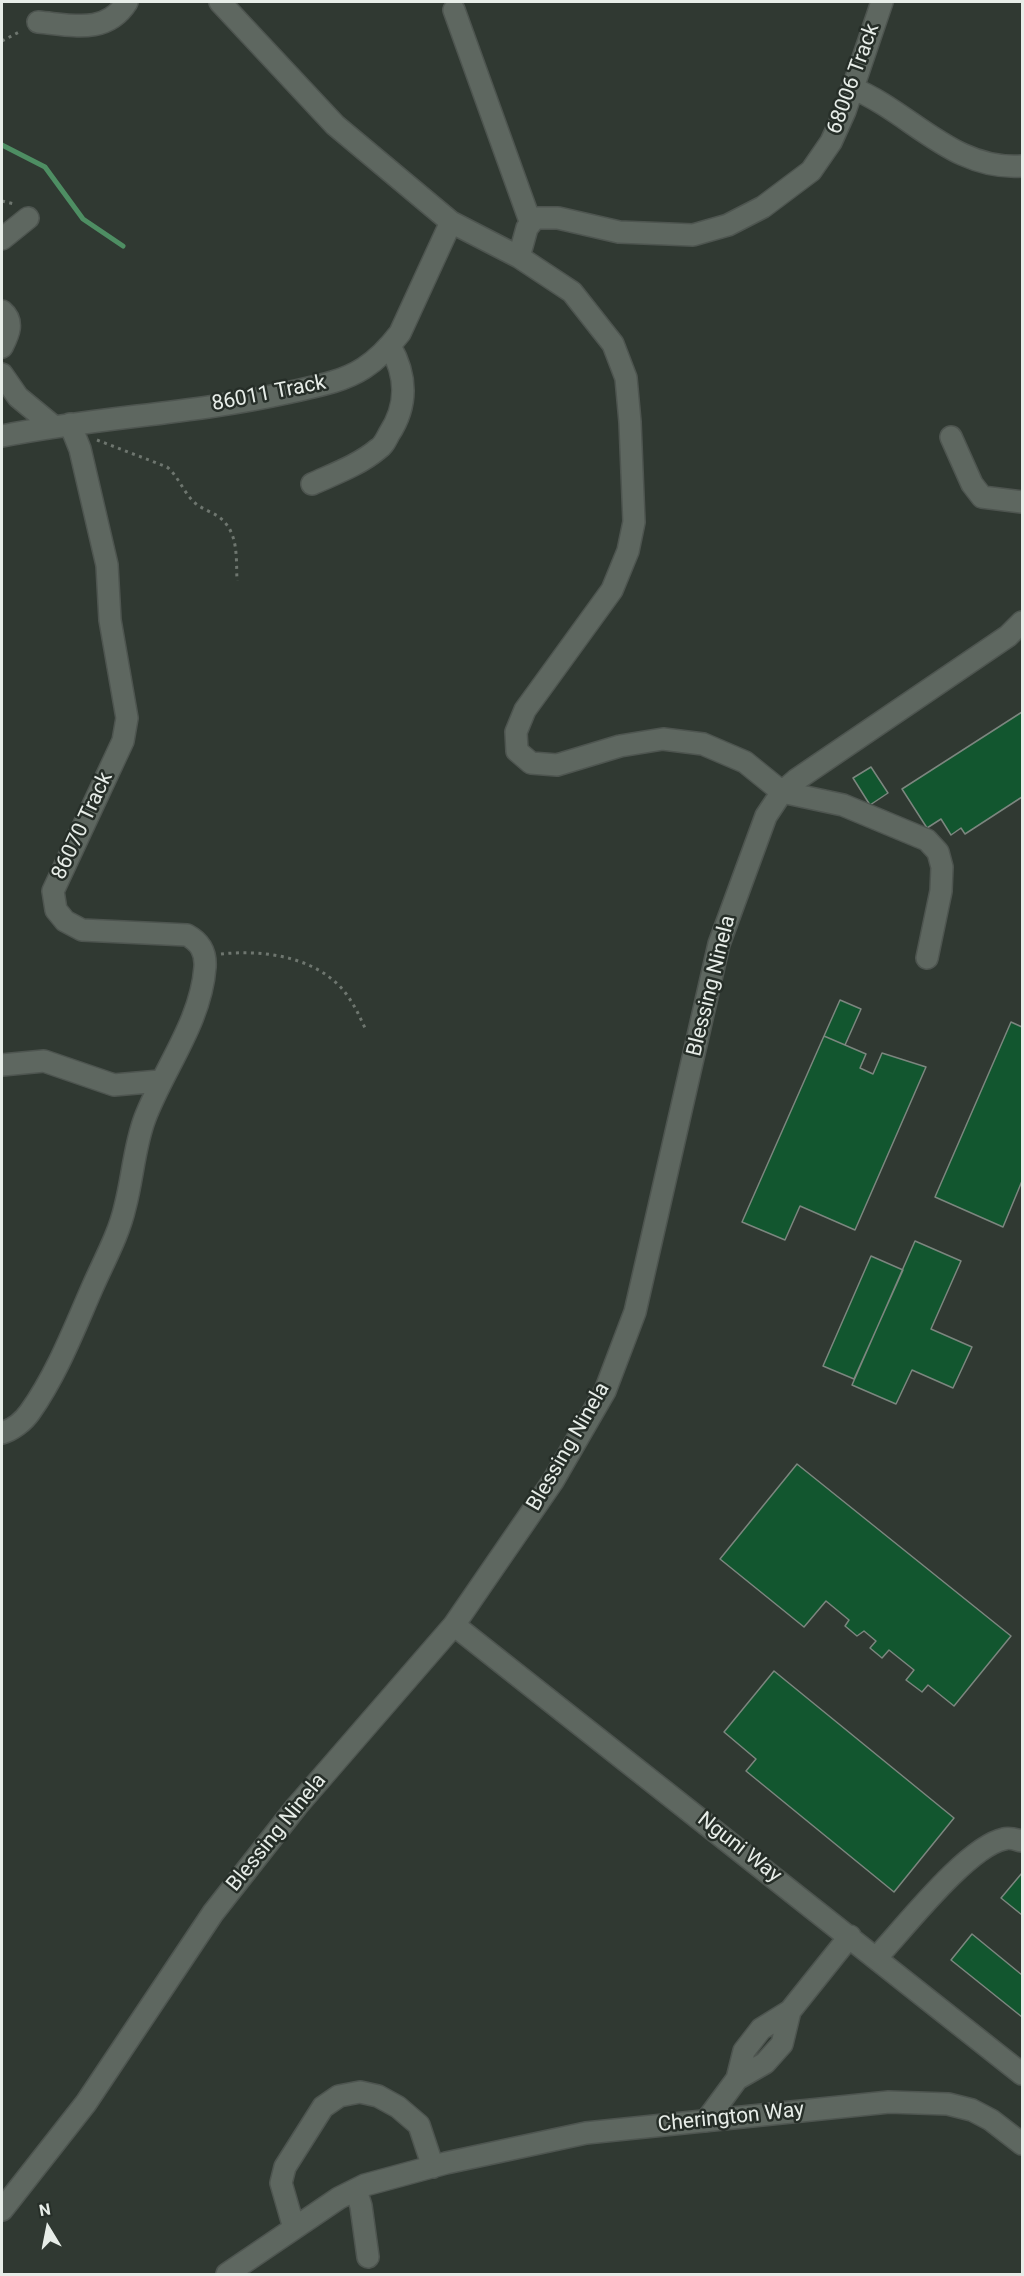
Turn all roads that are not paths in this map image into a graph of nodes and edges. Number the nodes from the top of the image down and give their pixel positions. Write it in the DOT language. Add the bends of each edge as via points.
graph roads {
  1 [pos="127,2"];
  2 [pos="220,2"];
  3 [pos="882,2"];
  4 [pos="454,10"];
  5 [pos="38,22"];
  6 [pos="852,88"];
  7 [pos="1023,166"];
  8 [pos="28,218"];
  9 [pos="530,221"];
  10 [pos="451,222"];
  11 [pos="2,239"];
  12 [pos="519,258"];
  13 [pos="2,311"];
  14 [pos="390,346"];
  15 [pos="2,347"];
  16 [pos="2,374"];
  17 [pos="61,425"];
  18 [pos="2,436"];
  19 [pos="951,437"];
  20 [pos="312,484"];
  21 [pos="1023,502"];
  22 [pos="1023,622"];
  23 [pos="782,792"];
  24 [pos="927,958"];
  25 [pos="2,1065"];
  26 [pos="160,1081"];
  27 [pos="2,1433"];
  28 [pos="454,1624"];
  29 [pos="1023,1840"];
  30 [pos="850,1936"];
  31 [pos="877,1957"];
  32 [pos="1023,2074"];
  33 [pos="706,2121"];
  34 [pos="1023,2144"];
  35 [pos="433,2167"];
  36 [pos="356,2190"];
  37 [pos="2,2210"];
  38 [pos="294,2228"];
  39 [pos="368,2257"];
  40 [pos="226,2274"];
  1 -- 5 [label="street" via="112,20 92,26"];
  2 -- 10 [label="street" via="335,125"];
  3 -- 6 [label="street, 68006 Track"];
  4 -- 9 [label="street"];
  6 -- 7 [label="street" via="871,96 965,157 994,165"];
  6 -- 9 [label="street, 68006 Track" via="831,142 812,171 763,207 728,225 693,235 656,236 543,216"];
  8 -- 11 [label="street"];
  9 -- 12 [label="street"];
  10 -- 12 [label="street"];
  10 -- 14 [label="street, 86011 Track" via="400,333"];
  12 -- 23 [label="street" via="572,292 614,344 626,378 634,522 628,551 612,590 525,710 516,732 517,751 531,763 556,765 620,746 663,739 703,744 745,762"];
  13 -- 15 [label="street" via="10,332"];
  14 -- 17 [label="street, 86011 Track" via="365,368 322,385 249,402"];
  14 -- 20 [label="street" via="404,384 398,421 381,448 359,463"];
  16 -- 17 [label="street" via="18,397"];
  17 -- 18 [label="street, 86011 Track"];
  17 -- 26 [label="street, 86070 Track" via="80,449 107,565 110,620 128,718 123,741 52,891 52,900 65,921 82,930 187,935 198,941 205,956 198,1004"];
  19 -- 21 [label="street" via="982,497"];
  22 -- 23 [label="street, Blessing Ninela"];
  23 -- 24 [label="street" via="843,805 927,840 938,852 941,891"];
  23 -- 28 [label="street, Blessing Ninela" via="756,838 719,944 635,1312 605,1391 553,1481"];
  25 -- 26 [label="street" via="44,1061 114,1086"];
  26 -- 27 [label="street" via="139,1133 125,1208 57,1367 29,1414"];
  28 -- 30 [label="street, Nguni Way"];
  28 -- 37 [label="street, Blessing Ninela" via="297,1806 213,1913 86,2103"];
  29 -- 31 [label="street" via="1006,1838 985,1846"];
  30 -- 31 [label="street, Nguni Way"];
  30 -- 33 [label="street" via="790,2012 782,2044 765,2062 738,2079"];
  31 -- 32 [label="street, Nguni Way"];
  33 -- 34 [label="street, Cherington Way" via="889,2102 948,2104 991,2120"];
  33 -- 35 [label="street, Cherington Way" via="586,2133"];
  35 -- 36 [label="street, Cherington Way"];
  35 -- 38 [label="street" via="419,2125 398,2107 360,2092 339,2096 323,2107 285,2167 281,2183"];
  36 -- 38 [label="street, Cherington Way"];
  36 -- 39 [label="street"];
  38 -- 40 [label="street, Cherington Way"];
}
